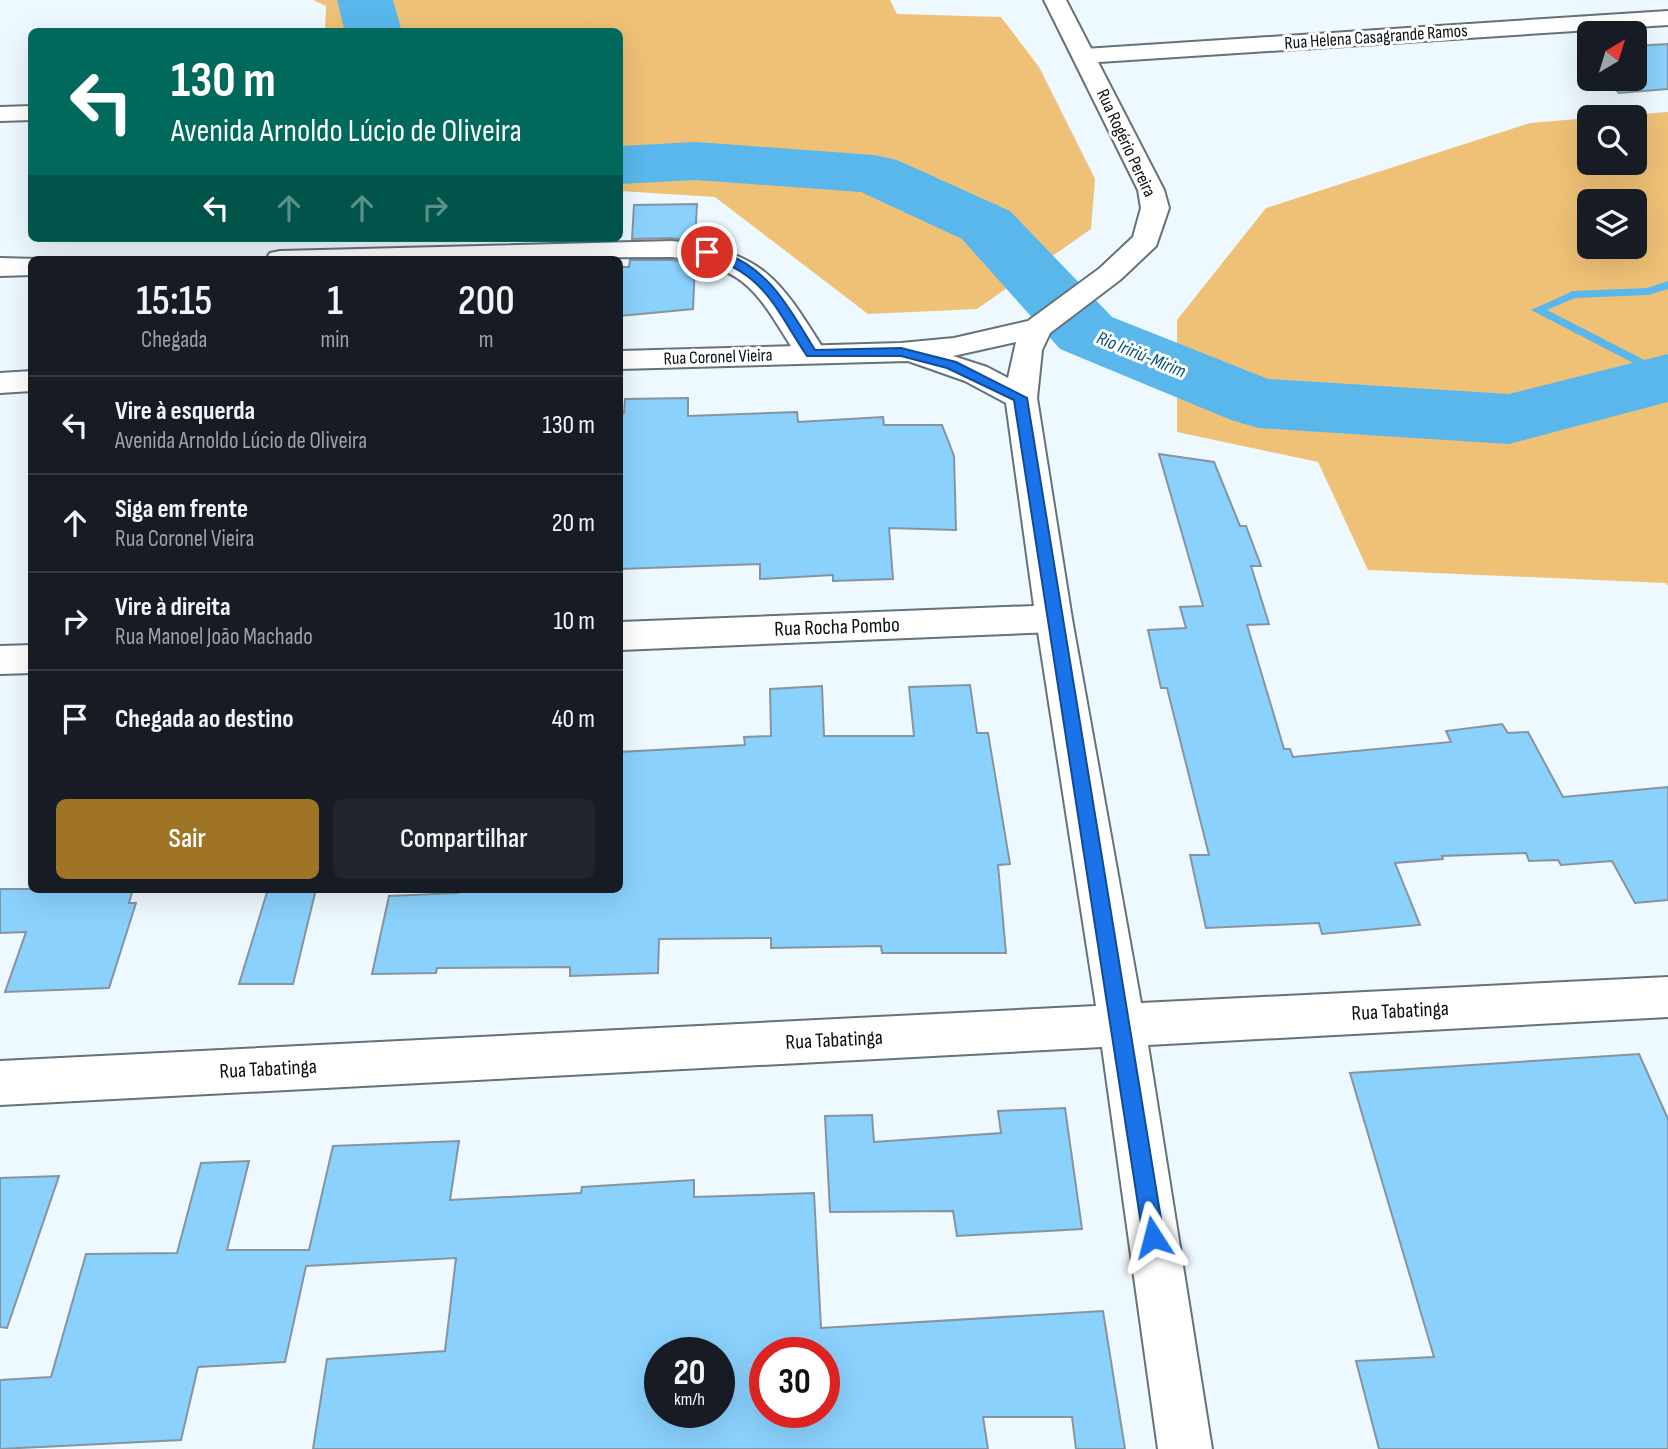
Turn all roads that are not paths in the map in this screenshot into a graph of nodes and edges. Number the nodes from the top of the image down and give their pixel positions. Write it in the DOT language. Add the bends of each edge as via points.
graph roads {
  1 [pos="1055,0"];
  2 [pos="1668,18"];
  3 [pos="1084,56"];
  4 [pos="28,113"];
  5 [pos="0,114"];
  6 [pos="398,256"];
  7 [pos="28,266"];
  8 [pos="0,267"];
  9 [pos="1041,326"];
  10 [pos="901,352"];
  11 [pos="811,354"];
  12 [pos="623,360"];
  13 [pos="28,382"];
  14 [pos="0,383"];
  15 [pos="1021,398"];
  16 [pos="1054,619"];
  17 [pos="623,636"];
  18 [pos="28,659"];
  19 [pos="0,660"];
  20 [pos="1668,997"];
  21 [pos="1122,1025"];
  22 [pos="0,1083"];
  23 [pos="1185,1449"];
  1 -- 3 [label="street, Rua Rogério Pereira"];
  2 -- 3 [label="street, Rua Helena Casagrande Ramos"];
  3 -- 9 [label="street, Rua Rogério Pereira" via="1152,190 1155,208 1146,240"];
  4 -- 5 [label="street"];
  6 -- 11 [label="street" via="707,252 757,275"];
  7 -- 8 [label="street"];
  9 -- 10 [label="street" via="954,346"];
  9 -- 15 [label="street" via="1027,350"];
  10 -- 11 [label="street, Rua Coronel Vieira"];
  10 -- 15 [label="street" via="964,370"];
  11 -- 12 [label="street, Rua Coronel Vieira"];
  13 -- 14 [label="street"];
  15 -- 16 [label="street"];
  16 -- 17 [label="street, Rua Rocha Pombo"];
  16 -- 21 [label="street"];
  18 -- 19 [label="street"];
  20 -- 21 [label="street, Rua Tabatinga"];
  21 -- 22 [label="street, Rua Tabatinga"];
  21 -- 23 [label="street"];
}
